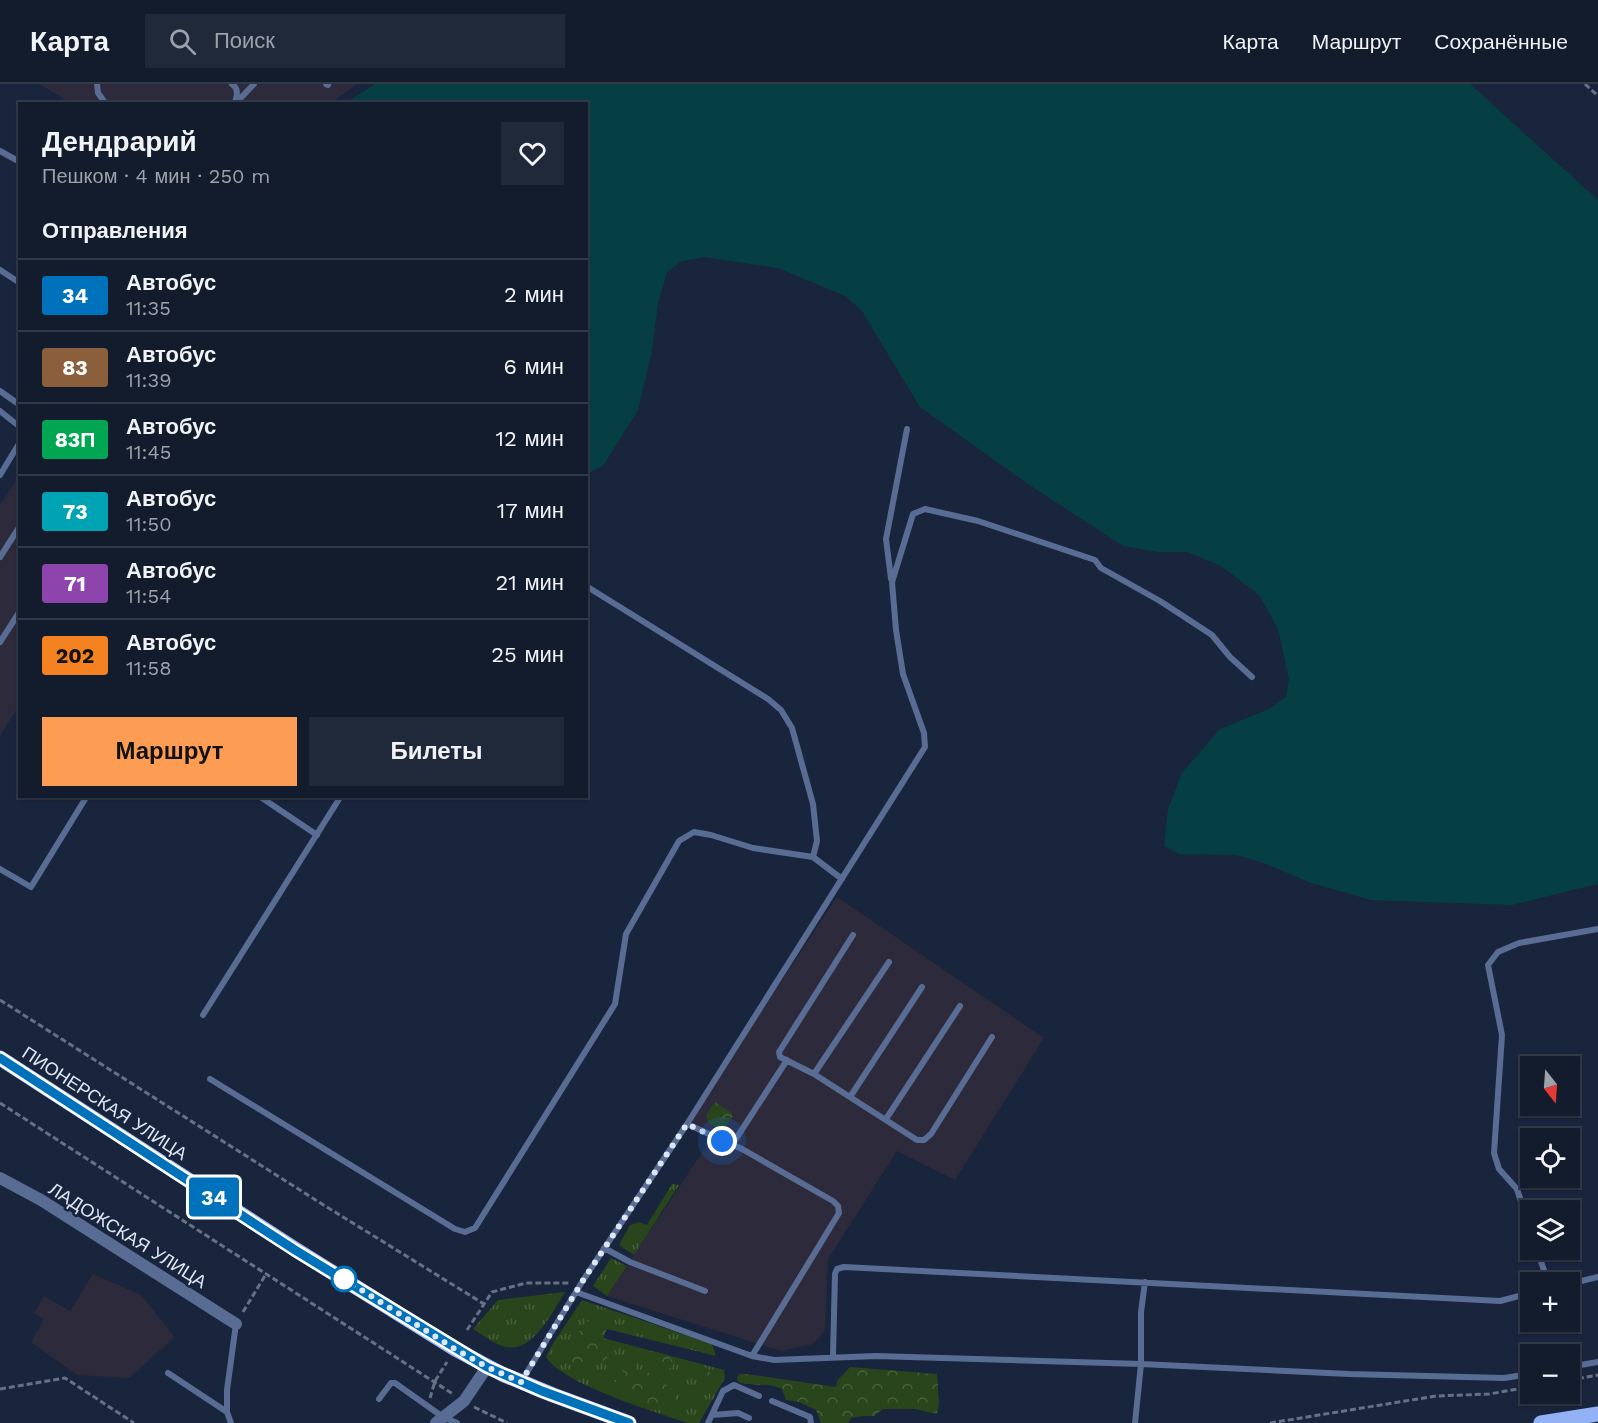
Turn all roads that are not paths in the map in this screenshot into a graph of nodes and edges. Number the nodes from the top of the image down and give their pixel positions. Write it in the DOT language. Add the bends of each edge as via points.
graph roads {
  1 [pos="97,84"];
  2 [pos="232,84"];
  3 [pos="254,84"];
  4 [pos="105,102"];
  5 [pos="235,102"];
  6 [pos="237,102"];
  7 [pos="0,151"];
  8 [pos="18,161"];
  9 [pos="0,270"];
  10 [pos="18,282"];
  11 [pos="0,391"];
  12 [pos="18,402"];
  13 [pos="0,411"];
  14 [pos="9,417"];
  15 [pos="18,424"];
  16 [pos="907,429"];
  17 [pos="18,447"];
  18 [pos="0,476"];
  19 [pos="18,529"];
  20 [pos="0,557"];
  21 [pos="892,582"];
  22 [pos="588,587"];
  23 [pos="18,613"];
  24 [pos="0,642"];
  25 [pos="1252,677"];
  26 [pos="86,798"];
  27 [pos="262,798"];
  28 [pos="340,798"];
  29 [pos="317,835"];
  30 [pos="813,857"];
  31 [pos="0,869"];
  32 [pos="842,879"];
  33 [pos="1598,929"];
  34 [pos="853,935"];
  35 [pos="889,962"];
  36 [pos="922,987"];
  37 [pos="960,1006"];
  38 [pos="203,1016"];
  39 [pos="992,1037"];
  40 [pos="0,1058"];
  41 [pos="787,1060"];
  42 [pos="814,1074"];
  43 [pos="210,1079"];
  44 [pos="850,1097"];
  45 [pos="886,1119"];
  46 [pos="687,1124"];
  47 [pos="732,1145"];
  48 [pos="0,1178"];
  49 [pos="1521,1200"];
  50 [pos="604,1248"];
  51 [pos="1598,1277"];
  52 [pos="1580,1281"];
  53 [pos="1145,1282"];
  54 [pos="705,1291"];
  55 [pos="576,1292"];
  56 [pos="1520,1296"];
  57 [pos="236,1324"];
  58 [pos="752,1356"];
  59 [pos="833,1356"];
  60 [pos="1598,1362"];
  61 [pos="1141,1364"];
  62 [pos="1580,1365"];
  63 [pos="487,1367"];
  64 [pos="168,1373"];
  65 [pos="1520,1376"];
  66 [pos="521,1382"];
  67 [pos="759,1396"];
  68 [pos="379,1400"];
  69 [pos="772,1401"];
  70 [pos="227,1413"];
  71 [pos="1598,1414"];
  72 [pos="712,1415"];
  73 [pos="749,1418"];
  74 [pos="439,1420"];
  75 [pos="231,1423"];
  76 [pos="457,1423"];
  77 [pos="629,1423"];
  78 [pos="708,1423"];
  79 [pos="811,1423"];
  80 [pos="1136,1423"];
  81 [pos="1541,1423"];
  1 -- 4 [label="lane"];
  2 -- 5 [label="lane" via="236,87"];
  3 -- 6 [label="lane"];
  7 -- 8 [label="lane"];
  9 -- 10 [label="lane"];
  11 -- 12 [label="lane"];
  12 -- 14 [label="lane"];
  13 -- 14 [label="lane"];
  14 -- 15 [label="lane"];
  16 -- 21 [label="lane" via="886,539"];
  17 -- 18 [label="lane"];
  19 -- 20 [label="lane"];
  21 -- 25 [label="lane" via="913,514 925,508 978,521 1095,560 1101,568 1212,635"];
  21 -- 32 [label="lane" via="903,674 924,733 925,747"];
  22 -- 30 [label="lane" via="781,710 792,728 813,804 817,841"];
  23 -- 24 [label="lane"];
  26 -- 31 [label="lane" via="32,887"];
  27 -- 29 [label="lane"];
  28 -- 29 [label="lane"];
  29 -- 38 [label="lane"];
  30 -- 32 [label="lane"];
  30 -- 43 [label="lane" via="753,848 694,832 679,841 626,934 615,1004 475,1228 465,1232"];
  32 -- 46 [label="lane"];
  33 -- 49 [label="lane" via="1519,943 1498,952 1488,965 1503,1035 1494,1153 1499,1169 1517,1188"];
  34 -- 41 [label="lane" via="779,1052 778,1056"];
  35 -- 42 [label="lane"];
  36 -- 44 [label="lane"];
  37 -- 45 [label="lane"];
  39 -- 45 [label="lane" via="924,1140 917,1140"];
  40 -- 63 [label="main road, ПИОНЕРСКАЯ УЛИЦА" via="295,1250"];
  41 -- 42 [label="lane"];
  41 -- 47 [label="lane"];
  42 -- 44 [label="lane"];
  44 -- 45 [label="lane"];
  46 -- 47 [label="lane"];
  46 -- 50 [label="lane"];
  47 -- 58 [label="lane" via="833,1201 839,1213"];
  48 -- 57 [label="street, ЛАДОЖСКАЯ УЛИЦА"];
  50 -- 54 [label="lane"];
  50 -- 55 [label="lane"];
  51 -- 52 [label="lane"];
  53 -- 56 [label="lane" via="1500,1301"];
  53 -- 59 [label="lane" via="844,1267 835,1274"];
  53 -- 61 [label="lane"];
  55 -- 58 [label="lane"];
  55 -- 66 [label="lane"];
  57 -- 70 [label="lane"];
  58 -- 59 [label="lane" via="774,1360"];
  59 -- 61 [label="lane"];
  60 -- 62 [label="lane"];
  61 -- 65 [label="lane" via="1349,1374"];
  61 -- 80 [label="lane"];
  63 -- 66 [label="main road, ПИОНЕРСКАЯ УЛИЦА"];
  63 -- 74 [label="street" via="464,1401"];
  64 -- 70 [label="lane"];
  66 -- 77 [label="main road, ПИОНЕРСКАЯ УЛИЦА"];
  67 -- 72 [label="lane" via="734,1385 723,1391"];
  68 -- 74 [label="lane" via="395,1383"];
  69 -- 79 [label="lane" via="810,1417"];
  70 -- 75 [label="lane"];
  71 -- 81 [label="main road"];
  72 -- 73 [label="lane" via="738,1413"];
  72 -- 78 [label="lane"];
  74 -- 76 [label="lane"];
}
